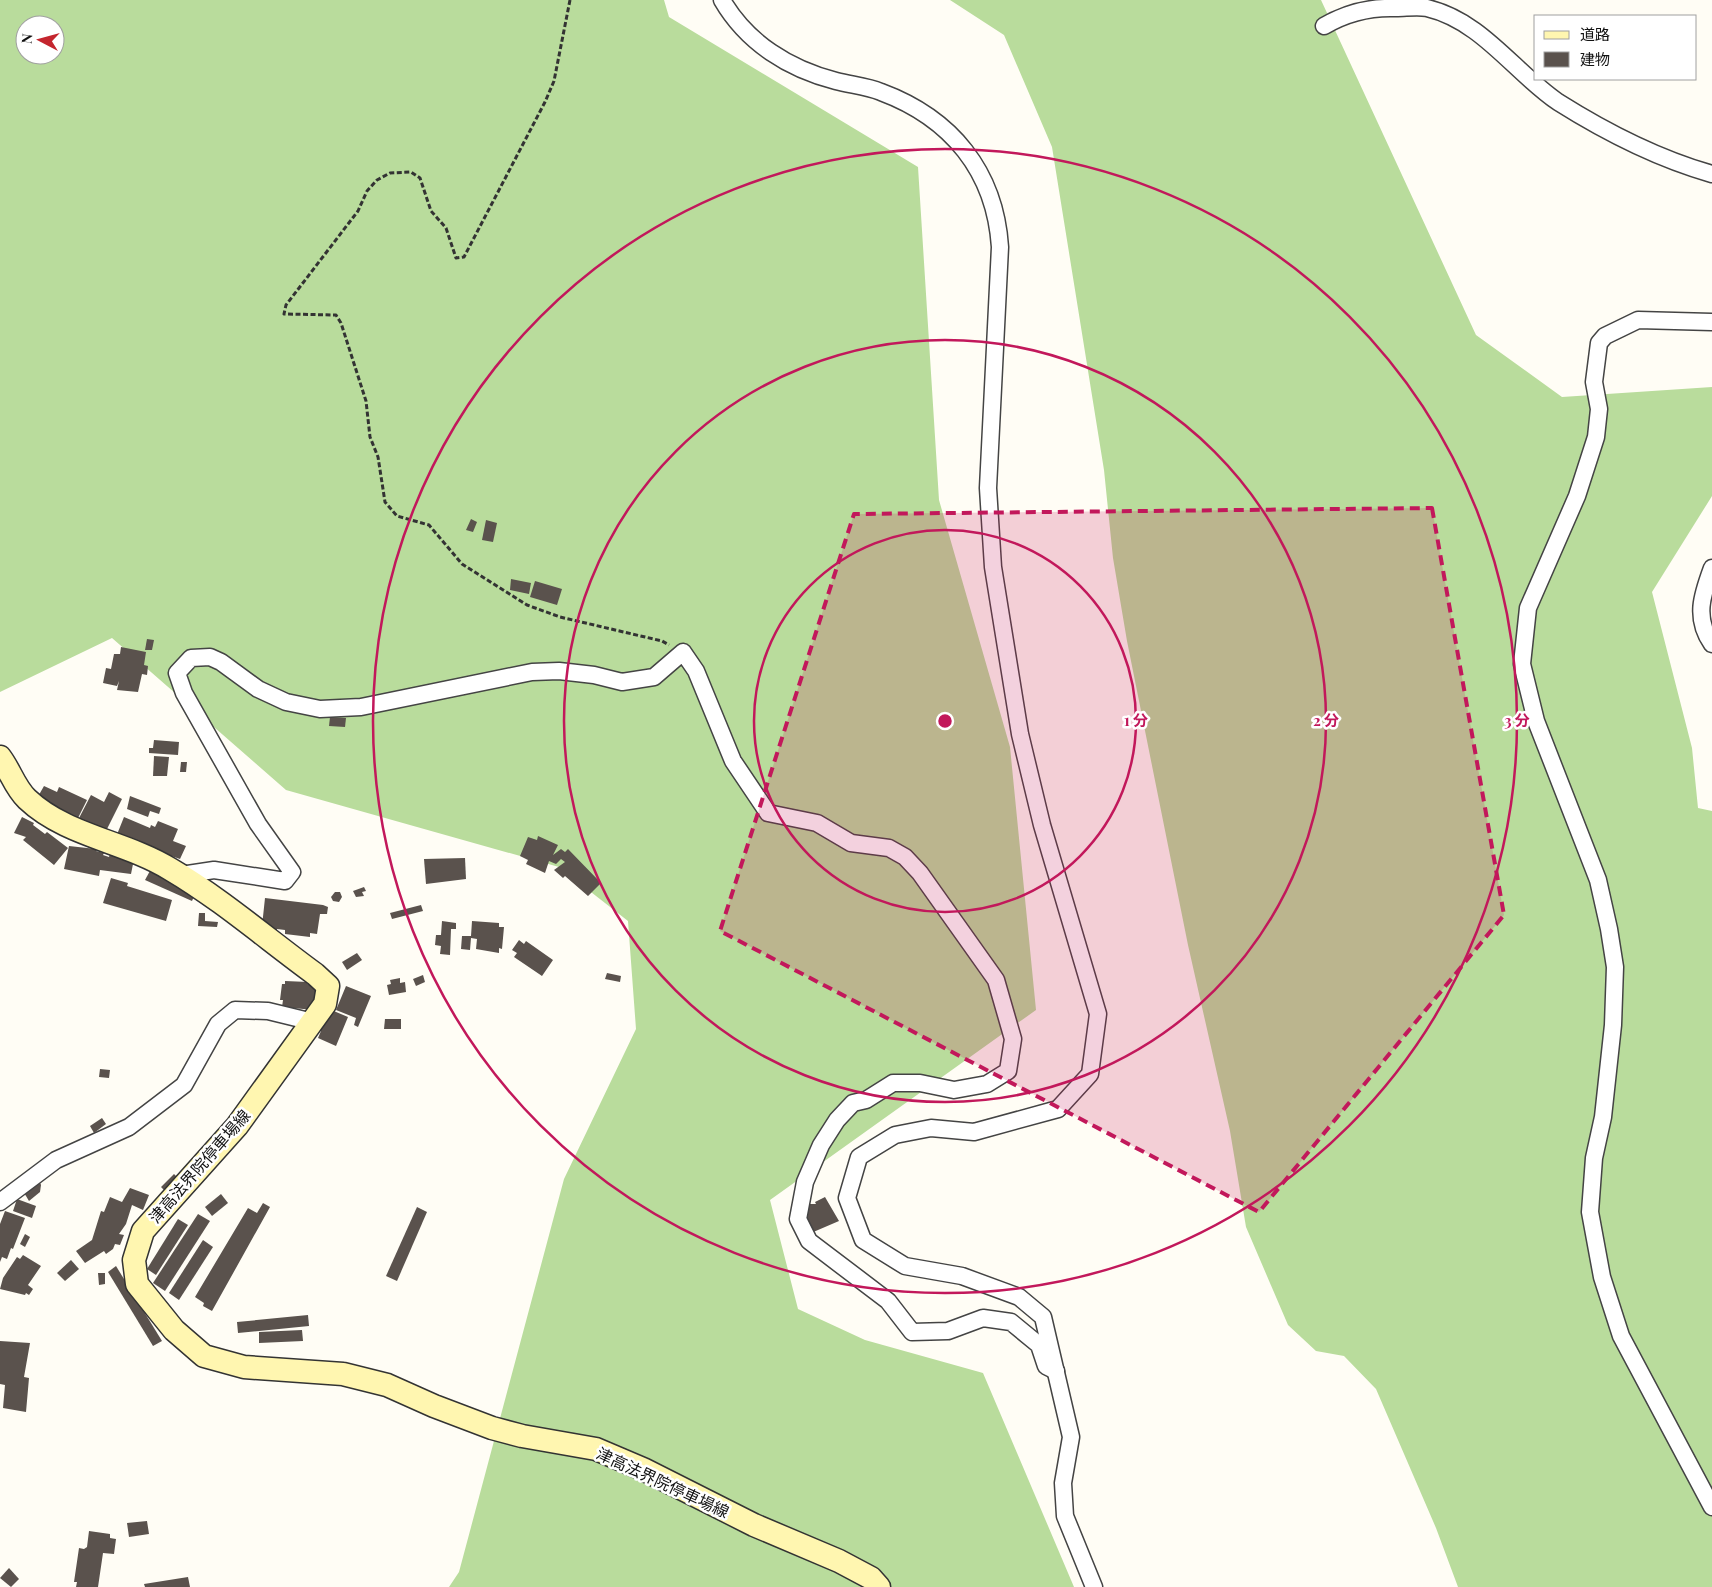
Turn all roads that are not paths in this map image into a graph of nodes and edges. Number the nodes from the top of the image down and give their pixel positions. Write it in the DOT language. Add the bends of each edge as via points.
graph roads {
  1 [pos="722,0"];
  2 [pos="1324,26"];
  3 [pos="1712,174"];
  4 [pos="1712,322"];
  5 [pos="1712,568"];
  6 [pos="1712,644"];
  7 [pos="0,758"];
  8 [pos="181,875"];
  9 [pos="313,1022"];
  10 [pos="0,1202"];
  11 [pos="1056,1371"];
  12 [pos="1712,1507"];
  13 [pos="879,1587"];
  14 [pos="1094,1587"];
  1 -- 11 [label="street" via="755,42 794,66 835,81 880,91 918,108 953,135 974,161 998,230 1000,247 988,488 993,567 1020,734 1042,825 1098,1014 1090,1074 1058,1109 974,1132 931,1128 895,1135 859,1157 847,1198 863,1240 905,1266 962,1276 1020,1297 1043,1317"];
  2 -- 3 [label="street" via="1337,18 1376,7 1426,8 1461,22 1557,101 1648,151"];
  4 -- 12 [label="street" via="1638,320 1605,336 1599,343 1594,382 1598,409 1596,437 1577,496 1528,608 1522,664 1536,721 1598,880 1610,929 1614,967 1613,1025 1603,1117 1594,1158 1590,1212 1602,1277 1621,1336"];
  5 -- 6 [label="street" via="1704,591 1700,622"];
  7 -- 8 [label="main road, 津高法界院停車場線" via="25,797 46,815 71,828 148,856"];
  8 -- 9 [label="main road, 津高法界院停車場線" via="328,986 325,1004"];
  8 -- 11 [label="street" via="214,870 285,881 292,872 258,824 184,693 177,673 191,658 210,657 286,702 320,709 361,707 532,672 559,671 622,682 654,677 683,652 696,671 732,761 768,812 817,822 851,843 889,848 905,857 920,873 996,980 1013,1039 1008,1071 987,1084 954,1090 920,1083 893,1083 866,1100 853,1102 820,1145 805,1182 798,1219 809,1241 888,1301 912,1332 948,1331 983,1318 1010,1322 1039,1345 1046,1366"];
  9 -- 10 [label="street" via="268,1011 235,1010 218,1024 184,1085 129,1127 56,1160"];
  9 -- 13 [label="main road, 津高法界院停車場線" via="237,1126 143,1231 134,1260 137,1284 174,1330 204,1356 244,1367 343,1374 387,1385 492,1428 596,1449 754,1525 839,1561 871,1578"];
  11 -- 14 [label="street" via="1071,1437 1063,1483 1065,1516"];
}
